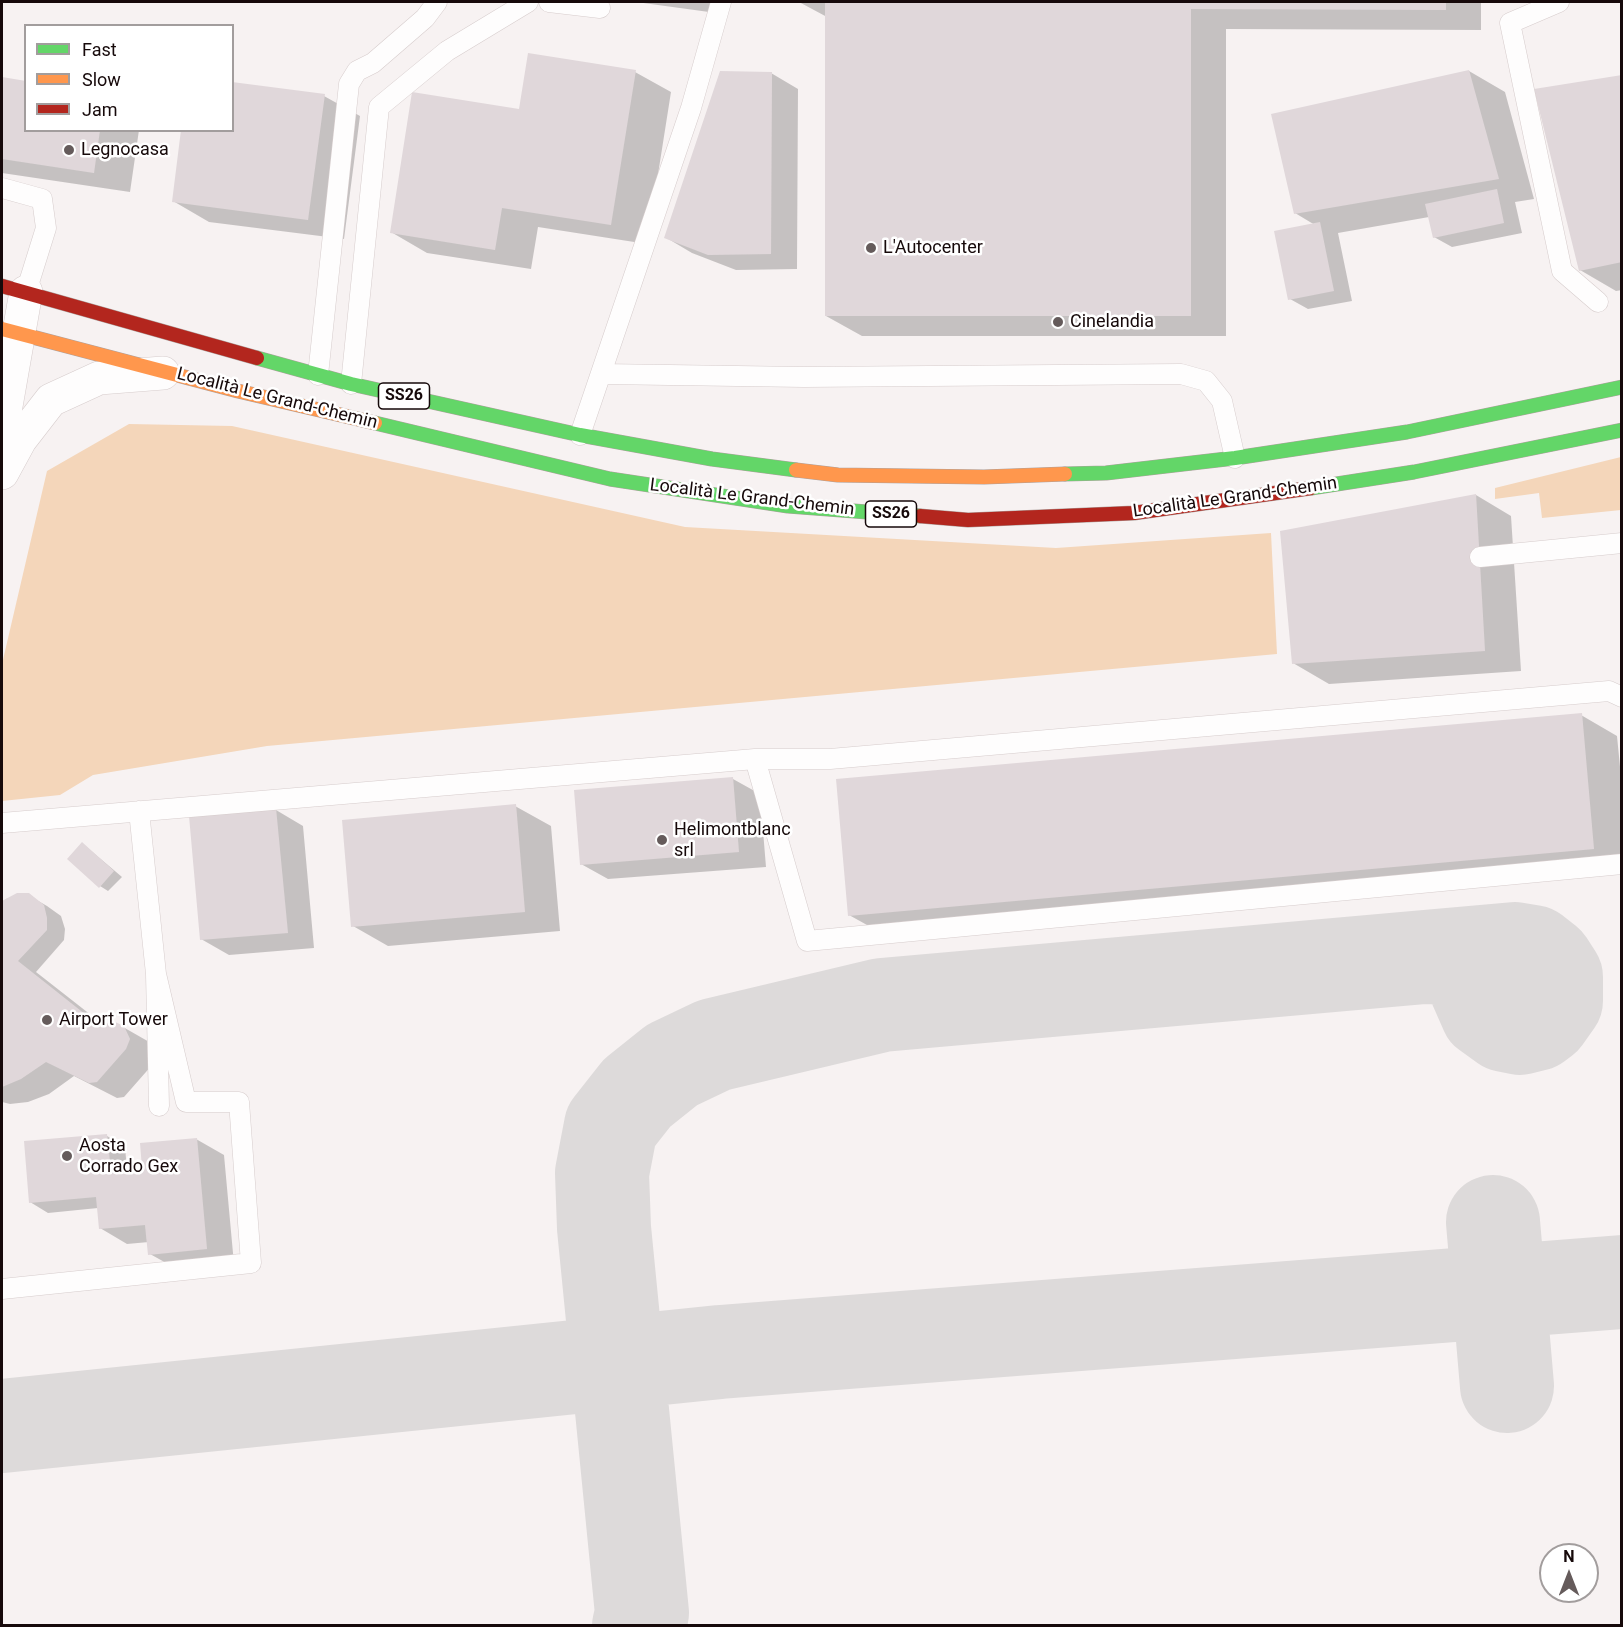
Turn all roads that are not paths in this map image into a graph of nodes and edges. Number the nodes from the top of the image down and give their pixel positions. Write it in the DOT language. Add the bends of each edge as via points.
graph roads {
  1 [pos="437,2"];
  2 [pos="528,2"];
  3 [pos="549,2"];
  4 [pos="721,2"];
  5 [pos="1559,2"];
  6 [pos="600,8"];
  7 [pos="2,188"];
  8 [pos="14,289"];
  9 [pos="1598,302"];
  10 [pos="10,331"];
  11 [pos="169,372"];
  12 [pos="318,375"];
  13 [pos="602,375"];
  14 [pos="351,384"];
  15 [pos="1622,387"];
  16 [pos="2,429"];
  17 [pos="1622,430"];
  18 [pos="580,435"];
  19 [pos="1235,458"];
  20 [pos="2,473"];
  21 [pos="1622,543"];
  22 [pos="1480,557"];
  23 [pos="1622,697"];
  24 [pos="755,759"];
  25 [pos="139,811"];
  26 [pos="2,823"];
  27 [pos="1622,864"];
  28 [pos="156,974"];
  29 [pos="159,1106"];
  30 [pos="2,1289"];
  1 -- 12 [label="lane" via="425,18 373,63 357,71 349,84"];
  2 -- 14 [label="lane" via="447,51 379,106"];
  3 -- 6 [label="lane"];
  4 -- 13 [label="lane" via="694,98"];
  5 -- 9 [label="lane" via="1510,23 1562,271"];
  7 -- 8 [label="lane" via="42,199 46,228"];
  8 -- 10 [label="street"];
  8 -- 12 [label="main road, Località Le Grand-Chemin / SS26"];
  10 -- 11 [label="main road, Località Le Grand-Chemin / SS26"];
  10 -- 16 [label="street"];
  11 -- 17 [label="main road, Località Le Grand-Chemin / SS26" via="610,479 788,506 968,520 1134,513 1268,495 1414,472"];
  11 -- 20 [label="street" via="99,378 51,400 20,440"];
  12 -- 14 [label="main road, Località Le Grand-Chemin / SS26"];
  13 -- 18 [label="lane"];
  13 -- 19 [label="lane" via="1181,375 1206,381 1221,401"];
  14 -- 18 [label="main road, Località Le Grand-Chemin / SS26"];
  15 -- 19 [label="main road, Località Le Grand-Chemin / SS26" via="1407,432"];
  18 -- 19 [label="main road, Località Le Grand-Chemin / SS26" via="712,459 838,475 984,477 1106,473"];
  21 -- 22 [label="lane"];
  23 -- 24 [label="lane" via="1609,691 830,759"];
  24 -- 25 [label="lane"];
  24 -- 27 [label="lane" via="807,941"];
  25 -- 26 [label="lane"];
  25 -- 28 [label="lane"];
  28 -- 29 [label="lane"];
  28 -- 30 [label="lane" via="186,1102 239,1102 251,1263"];
}
